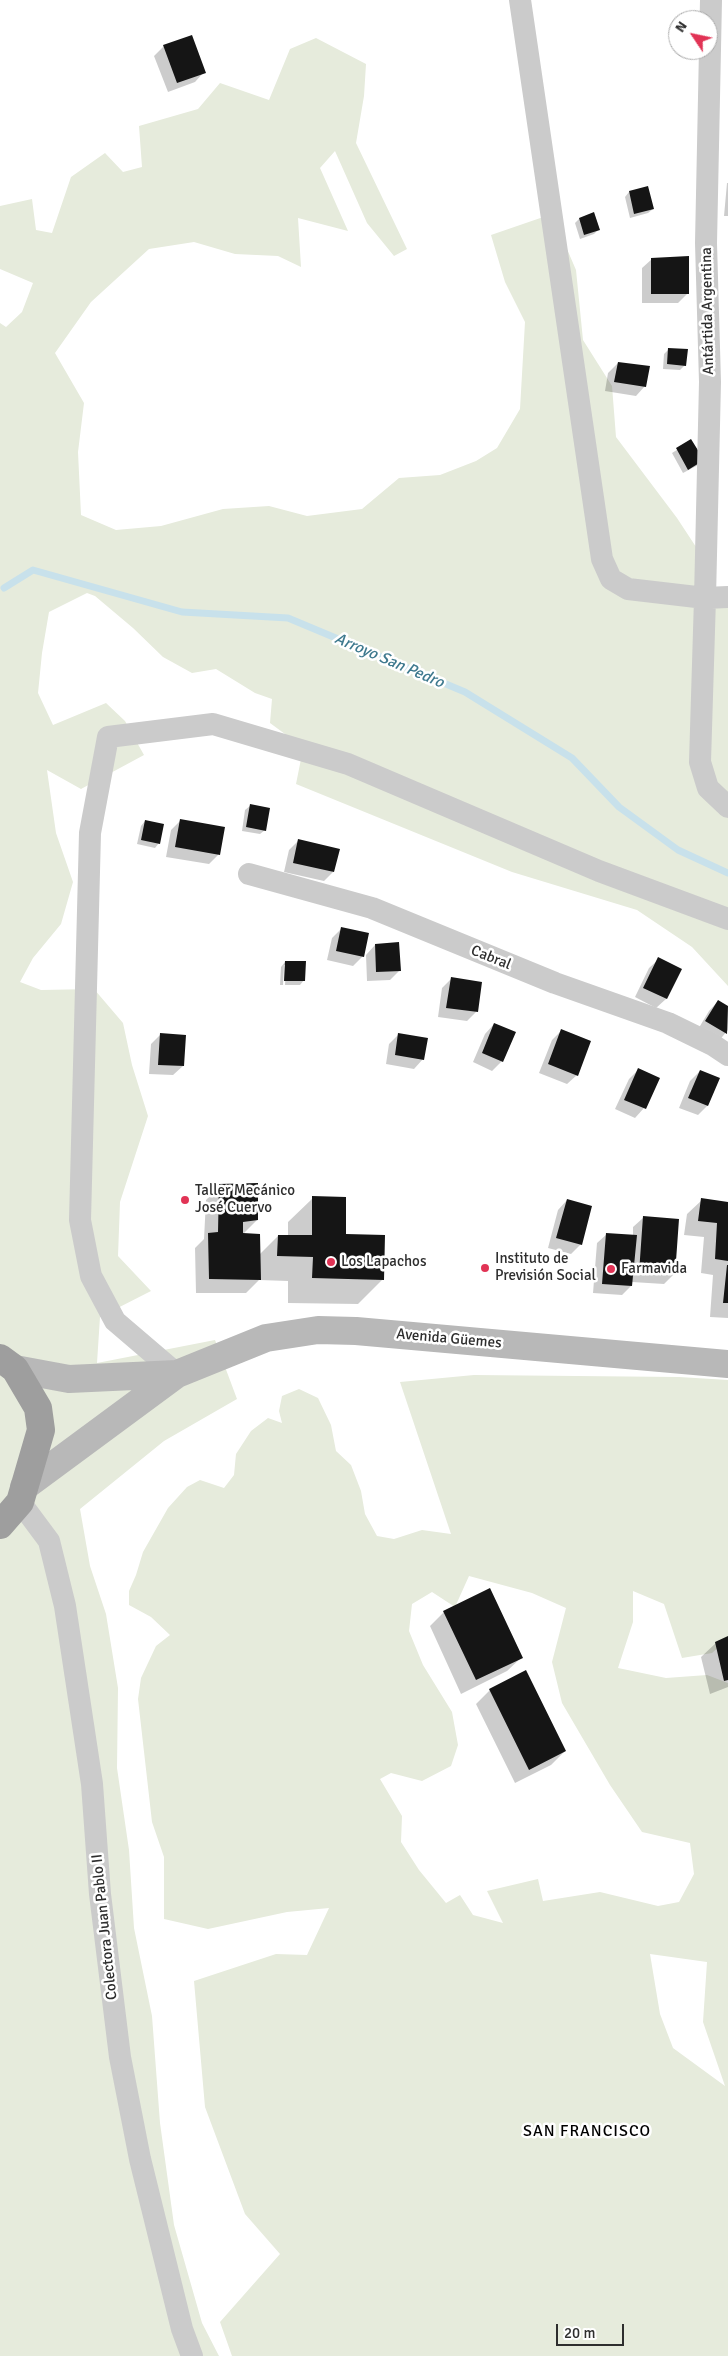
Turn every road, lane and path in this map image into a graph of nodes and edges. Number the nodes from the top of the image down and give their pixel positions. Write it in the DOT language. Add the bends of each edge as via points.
graph roads {
  1 [pos="520,0"];
  2 [pos="717,6"];
  3 [pos="728,597"];
  4 [pos="705,598"];
  5 [pos="728,807"];
  6 [pos="249,874"];
  7 [pos="728,919"];
  8 [pos="728,1055"];
  9 [pos="7,1364"];
  10 [pos="728,1364"];
  11 [pos="176,1374"];
  12 [pos="22,1494"];
  13 [pos="0,1525"];
  14 [pos="192,2356"];
  1 -- 4 [label="street" via="602,559 611,580 628,589"];
  2 -- 4 [label="street, Antártida Argentina" via="706,243 710,382"];
  3 -- 4 [label="street"];
  4 -- 5 [label="street, Antártida Argentina" via="700,762 708,788"];
  6 -- 8 [label="street, Cabral" via="372,908 555,983 668,1023"];
  7 -- 11 [label="street" via="599,871 348,764 213,724 108,737 90,833 80,1220 91,1276 115,1321"];
  9 -- 11 [label="main road, Avenida Güemes" via="69,1380"];
  9 -- 12 [label="highway" via="38,1408 41,1430"];
  10 -- 11 [label="main road, Avenida Güemes" via="318,1330 266,1338"];
  11 -- 12 [label="main road, Avenida Güemes"];
  12 -- 13 [label="highway"];
  12 -- 14 [label="street, Colectora Juan Pablo II" via="49,1541 65,1606 92,1784 100,1894 120,2056 140,2159 182,2330"];
}
